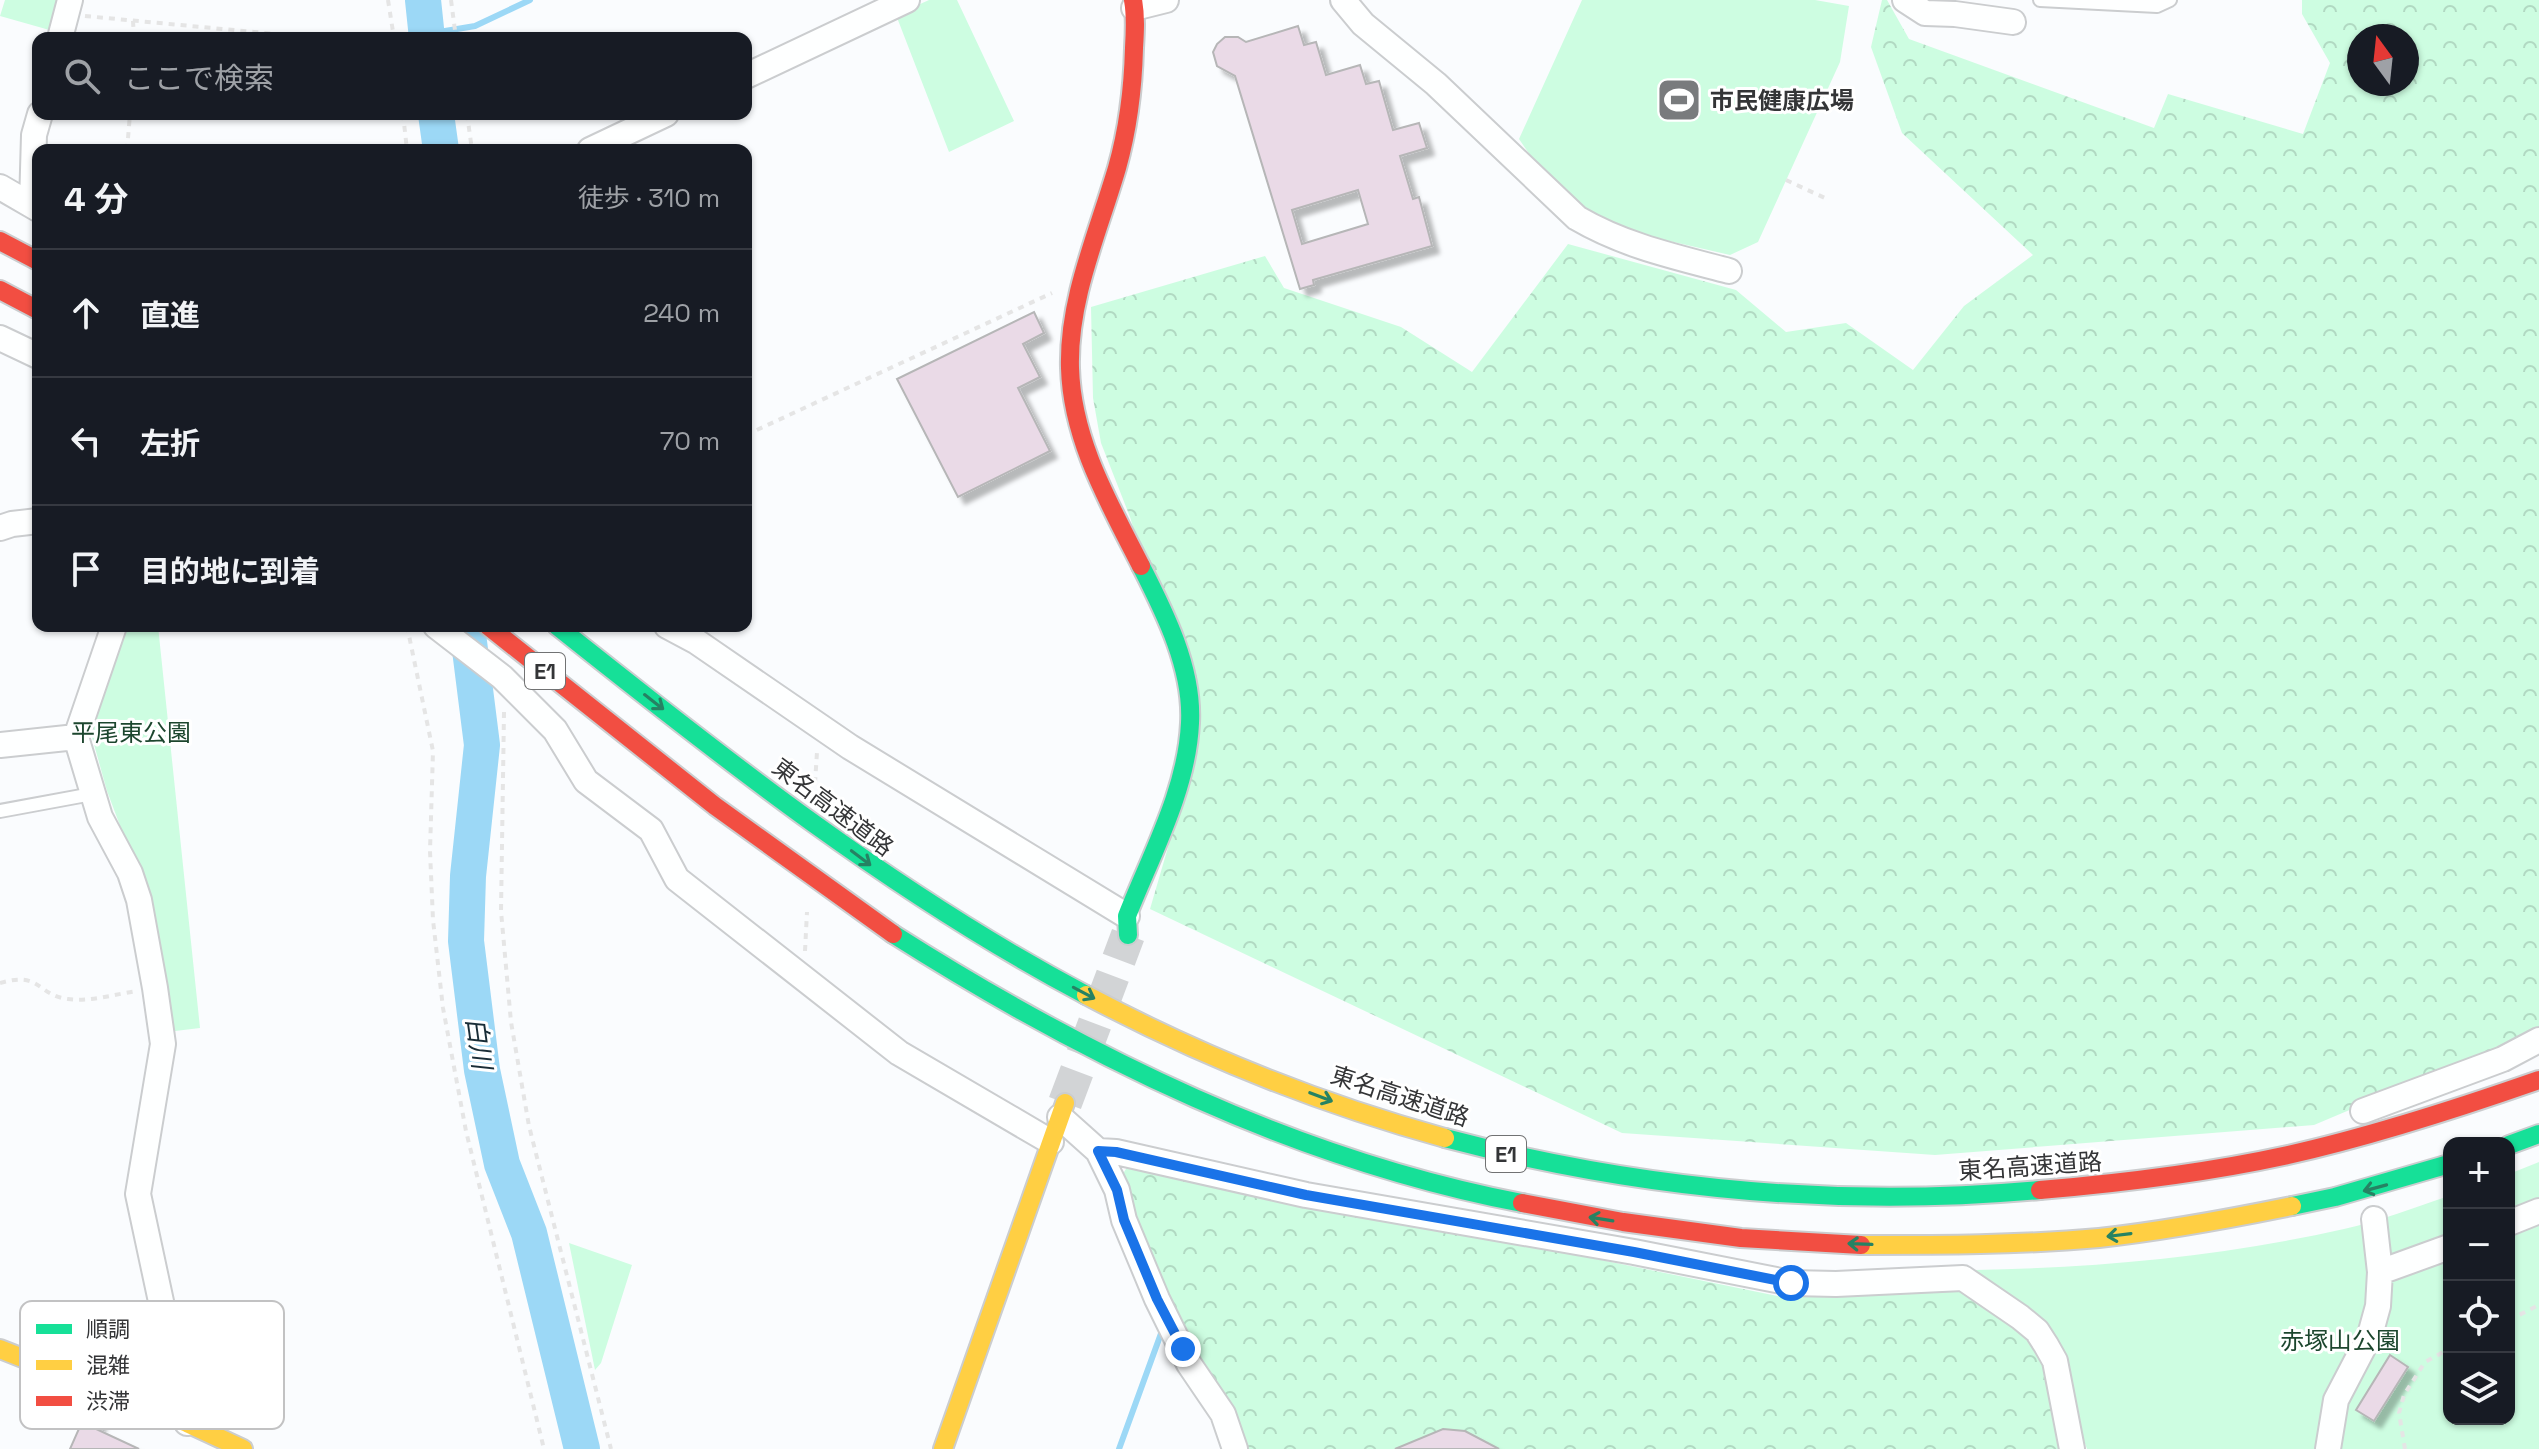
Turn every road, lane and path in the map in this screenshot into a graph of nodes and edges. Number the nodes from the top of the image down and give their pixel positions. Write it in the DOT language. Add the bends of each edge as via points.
graph roads {
  1 [pos="388,0"];
  2 [pos="451,0"];
  3 [pos="907,0"];
  4 [pos="1166,0"];
  5 [pos="1343,0"];
  6 [pos="1905,0"];
  7 [pos="2040,0"];
  8 [pos="2170,0"];
  9 [pos="1134,4"];
  10 [pos="65,17"];
  11 [pos="133,21"];
  12 [pos="2013,22"];
  13 [pos="134,32"];
  14 [pos="253,32"];
  15 [pos="393,32"];
  16 [pos="455,32"];
  17 [pos="752,73"];
  18 [pos="38,120"];
  19 [pos="130,120"];
  20 [pos="404,120"];
  21 [pos="468,120"];
  22 [pos="653,120"];
  23 [pos="34,144"];
  24 [pos="128,144"];
  25 [pos="406,144"];
  26 [pos="471,144"];
  27 [pos="603,144"];
  28 [pos="1786,180"];
  29 [pos="0,187"];
  30 [pos="1827,199"];
  31 [pos="32,205"];
  32 [pos="0,241"];
  33 [pos="32,258"];
  34 [pos="1729,271"];
  35 [pos="0,290"];
  36 [pos="1078,294"];
  37 [pos="32,307"];
  38 [pos="0,338"];
  39 [pos="32,353"];
  40 [pos="752,432"];
  41 [pos="32,522"];
  42 [pos="0,528"];
  43 [pos="112,632"];
  44 [pos="408,632"];
  45 [pos="444,632"];
  46 [pos="496,632"];
  47 [pos="564,632"];
  48 [pos="678,632"];
  49 [pos="501,676"];
  50 [pos="818,725"];
  51 [pos="76,737"];
  52 [pos="0,745"];
  53 [pos="92,794"];
  54 [pos="814,796"];
  55 [pos="0,811"];
  56 [pos="808,898"];
  57 [pos="1127,925"];
  58 [pos="803,977"];
  59 [pos="0,983"];
  60 [pos="155,988"];
  61 [pos="2539,1040"];
  62 [pos="2539,1080"];
  63 [pos="1063,1110"];
  64 [pos="2363,1111"];
  65 [pos="2539,1134"];
  66 [pos="1051,1142"];
  67 [pos="2515,1143"];
  68 [pos="1098,1151"];
  69 [pos="2443,1166"];
  70 [pos="2539,1211"];
  71 [pos="2374,1219"];
  72 [pos="2515,1221"];
  73 [pos="2443,1249"];
  74 [pos="2380,1272"];
  75 [pos="161,1301"];
  76 [pos="2539,1305"];
  77 [pos="2515,1317"];
  78 [pos="0,1349"];
  79 [pos="2443,1352"];
  80 [pos="20,1357"];
  81 [pos="200,1429"];
  82 [pos="243,1449"];
  83 [pos="544,1449"];
  84 [pos="611,1449"];
  85 [pos="943,1449"];
  86 [pos="1235,1449"];
  87 [pos="2072,1449"];
  88 [pos="2328,1449"];
  89 [pos="2405,1449"];
  1 -- 15 [label="path"];
  2 -- 16 [label="path"];
  3 -- 17 [label="street"];
  4 -- 9 [label="street"];
  5 -- 34 [label="street" via="1577,218 1642,249"];
  6 -- 12 [label="street" via="1925,13"];
  7 -- 8 [label="lane" via="2157,6"];
  9 -- 36 [label="main road" via="1133,93 1118,164"];
  10 -- 11 [label="path"];
  11 -- 13 [label="path"];
  11 -- 14 [label="path"];
  18 -- 23 [label="street"];
  19 -- 24 [label="path"];
  20 -- 25 [label="path"];
  21 -- 26 [label="path"];
  22 -- 27 [label="street"];
  28 -- 30 [label="path"];
  29 -- 31 [label="street"];
  32 -- 33 [label="main road"];
  35 -- 37 [label="main road"];
  36 -- 40 [label="path" via="1053,292"];
  36 -- 57 [label="main road" via="1070,369 1079,433 1169,624 1184,675 1190,723 1175,793"];
  38 -- 39 [label="street"];
  41 -- 42 [label="street"];
  43 -- 51 [label="street"];
  44 -- 83 [label="path" via="433,751 430,851 443,1008 466,1131"];
  45 -- 49 [label="street"];
  69 -- 46 [label="main road, E1, one-way" via="2304,1207 2220,1222 1992,1246 1789,1241 1597,1218 1503,1200 1314,1144 1215,1105 1037,1020 951,970 769,846"];
  47 -- 62 [label="main road, 東名高速道路 / E1, one-way" via="877,870 1039,969 1233,1063 1373,1115 1511,1155 1699,1188 1924,1197 2043,1192 2273,1160 2377,1134"];
  48 -- 50 [label="street"];
  49 -- 58 [label="street" via="555,730 586,781 651,830 677,879"];
  49 -- 84 [label="path" via="501,911 511,1022 529,1126"];
  50 -- 54 [label="path"];
  50 -- 57 [label="street"];
  51 -- 52 [label="street"];
  51 -- 53 [label="street"];
  53 -- 55 [label="lane"];
  53 -- 60 [label="street" via="139,900"];
  56 -- 58 [label="path"];
  58 -- 66 [label="street" via="899,1053"];
  59 -- 60 [label="path" via="18,978 72,1000"];
  60 -- 75 [label="street" via="163,1044 138,1194"];
  61 -- 64 [label="street" via="2503,1059"];
  63 -- 66 [label="main road"];
  63 -- 68 [label="street"];
  65 -- 67 [label="main road"];
  66 -- 85 [label="main road"];
  68 -- 86 [label="street" via="1157,1299 1189,1364 1223,1414"];
  68 -- 87 [label="street" via="1306,1195 1791,1283 1963,1278 2020,1317 2046,1345 2055,1361"];
  70 -- 72 [label="street"];
  71 -- 74 [label="street"];
  73 -- 74 [label="street"];
  74 -- 88 [label="street" via="2370,1335 2336,1400"];
  76 -- 77 [label="path"];
  78 -- 80 [label="main road"];
  79 -- 89 [label="path" via="2425,1362 2404,1395 2399,1413"];
  81 -- 82 [label="main road"];
}
